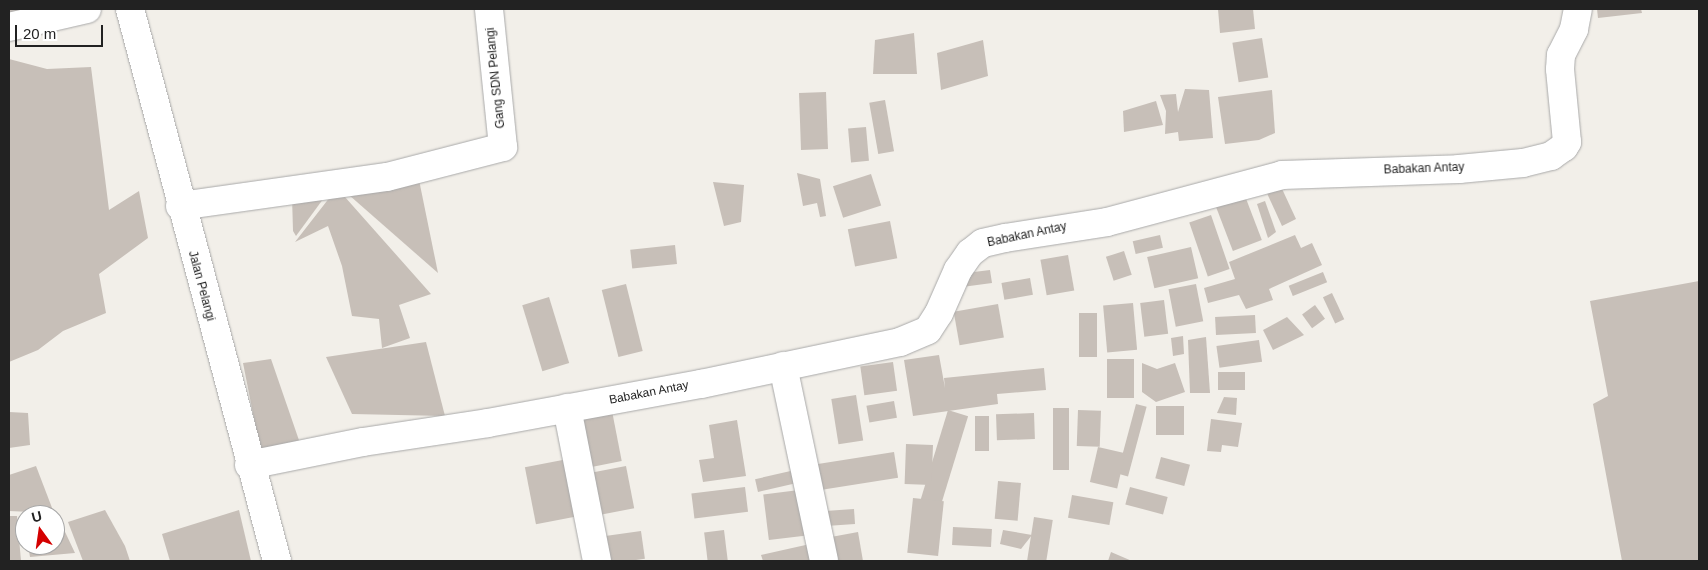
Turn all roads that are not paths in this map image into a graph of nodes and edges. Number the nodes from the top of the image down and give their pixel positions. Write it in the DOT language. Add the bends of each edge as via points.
graph roads {
  1 [pos="87,9"];
  2 [pos="130,9"];
  3 [pos="490,9"];
  4 [pos="1578,9"];
  5 [pos="9,27"];
  6 [pos="180,206"];
  7 [pos="783,366"];
  8 [pos="567,408"];
  9 [pos="249,465"];
  10 [pos="277,561"];
  11 [pos="597,561"];
  12 [pos="824,561"];
  1 -- 5 [label="street"];
  2 -- 6 [label="street, Jalan Pelangi"];
  3 -- 6 [label="street, Gang SDN Pelangi" via="503,147 452,163 387,177"];
  4 -- 7 [label="street, Babakan Antay" via="1561,62 1560,88 1567,142 1550,156 1523,163 1459,169 1282,175 1107,222 1056,228 983,243 970,253 958,270 939,313 923,333 892,344"];
  6 -- 9 [label="street, Jalan Pelangi"];
  7 -- 8 [label="street, Babakan Antay"];
  7 -- 12 [label="street"];
  8 -- 9 [label="street, Babakan Antay" via="363,442"];
  8 -- 11 [label="street"];
  9 -- 10 [label="street, Jalan Pelangi"];
}
